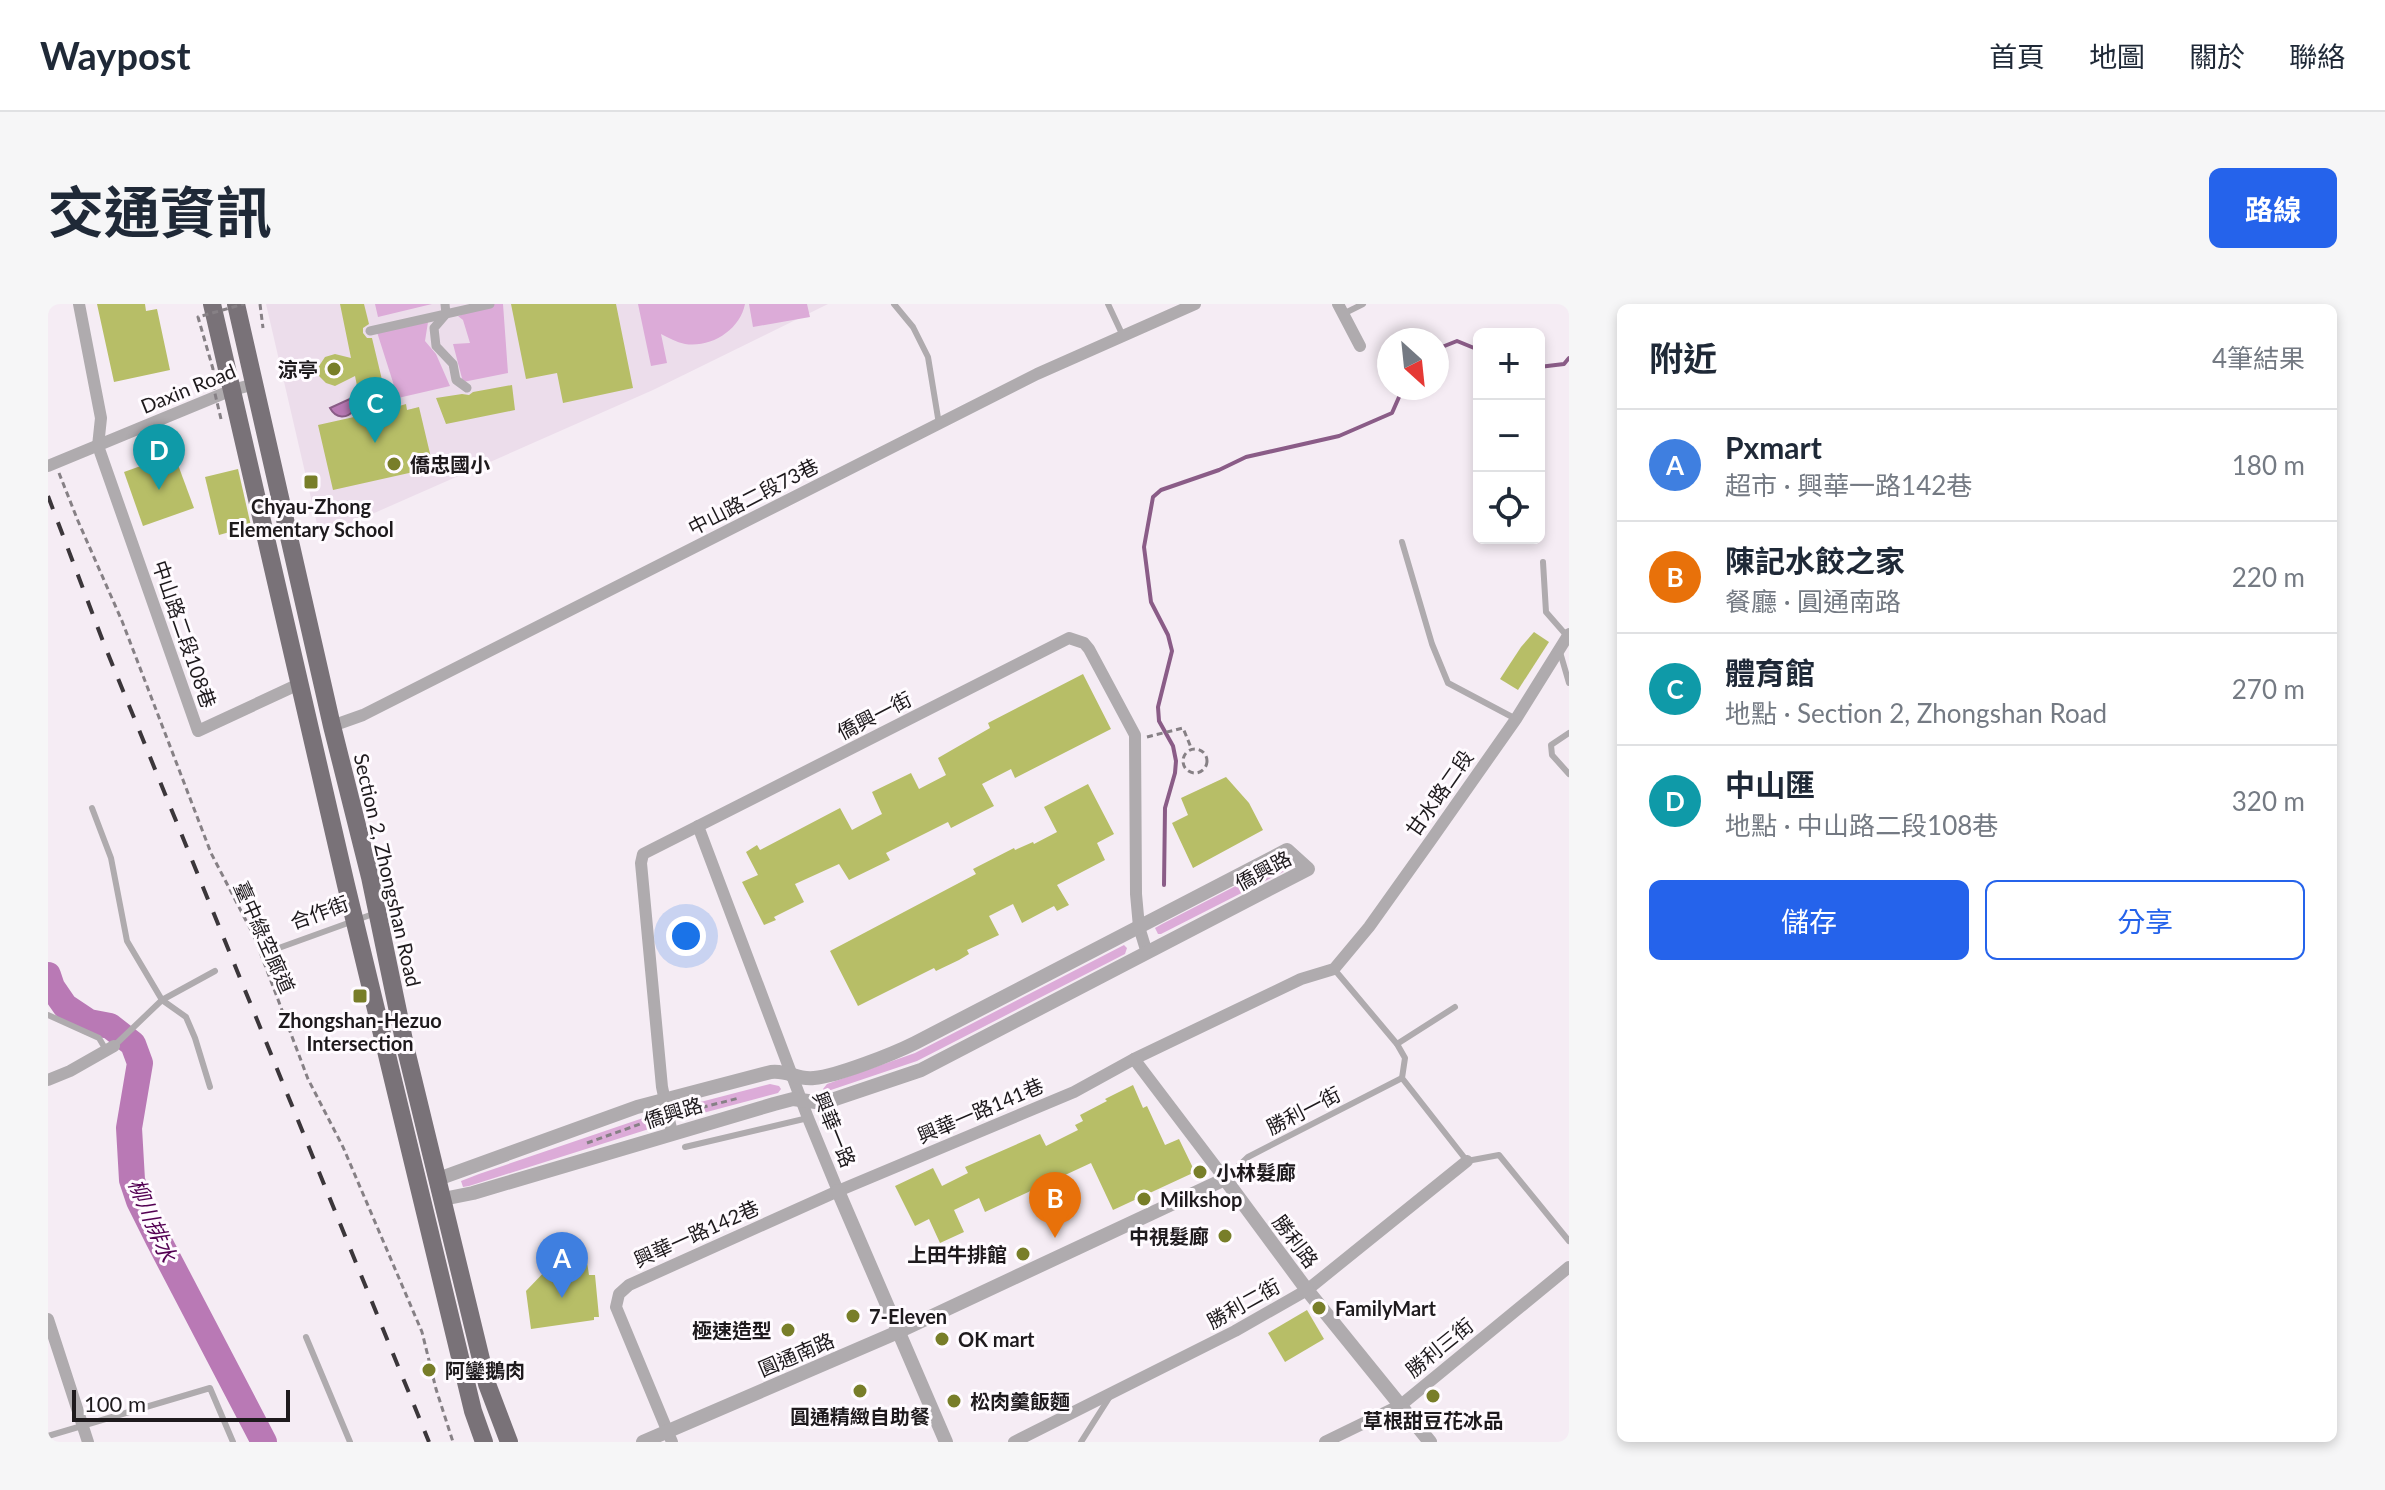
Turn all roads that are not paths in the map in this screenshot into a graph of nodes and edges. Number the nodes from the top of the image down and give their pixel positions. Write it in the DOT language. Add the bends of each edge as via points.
graph roads {
  1 [pos="79,304"];
  2 [pos="212,304"];
  3 [pos="236,304"];
  4 [pos="490,304"];
  5 [pos="894,304"];
  6 [pos="1108,304"];
  7 [pos="1195,304"];
  8 [pos="1363,304"];
  9 [pos="445,309"];
  10 [pos="1341,309"];
  11 [pos="370,331"];
  12 [pos="1123,336"];
  13 [pos="1360,346"];
  14 [pos="255,384"];
  15 [pos="467,388"];
  16 [pos="232,390"];
  17 [pos="939,424"];
  18 [pos="98,446"];
  19 [pos="52,465"];
  20 [pos="1402,542"];
  21 [pos="1543,562"];
  22 [pos="1568,635"];
  23 [pos="1559,648"];
  24 [pos="1569,683"];
  25 [pos="299,684"];
  26 [pos="1516,719"];
  27 [pos="332,726"];
  28 [pos="1569,733"];
  29 [pos="1569,774"];
  30 [pos="92,808"];
  31 [pos="698,826"];
  32 [pos="376,912"];
  33 [pos="355,921"];
  34 [pos="1139,927"];
  35 [pos="276,949"];
  36 [pos="1147,953"];
  37 [pos="1334,969"];
  38 [pos="215,971"];
  39 [pos="162,1000"];
  40 [pos="1455,1007"];
  41 [pos="48,1015"];
  42 [pos="1397,1044"];
  43 [pos="110,1048"];
  44 [pos="1134,1059"];
  45 [pos="793,1075"];
  46 [pos="1402,1078"];
  47 [pos="48,1080"];
  48 [pos="210,1087"];
  49 [pos="664,1100"];
  50 [pos="802,1100"];
  51 [pos="808,1118"];
  52 [pos="672,1133"];
  53 [pos="685,1147"];
  54 [pos="1467,1161"];
  55 [pos="438,1179"];
  56 [pos="1225,1179"];
  57 [pos="838,1191"];
  58 [pos="443,1199"];
  59 [pos="1569,1241"];
  60 [pos="1569,1267"];
  61 [pos="1307,1290"];
  62 [pos="48,1319"];
  63 [pos="898,1332"];
  64 [pos="306,1337"];
  65 [pos="1111,1395"];
  66 [pos="1401,1405"];
  67 [pos="82,1425"];
  68 [pos="48,1436"];
  69 [pos="669,1437"];
  70 [pos="88,1442"];
  71 [pos="233,1442"];
  72 [pos="350,1442"];
  73 [pos="484,1442"];
  74 [pos="509,1442"];
  75 [pos="643,1442"];
  76 [pos="946,1442"];
  77 [pos="1014,1442"];
  78 [pos="1081,1442"];
  79 [pos="1325,1442"];
  80 [pos="1430,1442"];
  1 -- 18 [label="street" via="101,418"];
  2 -- 16 [label="main road"];
  3 -- 14 [label="main road, Section 2, Zhongshan Road"];
  4 -- 9 [label="street"];
  5 -- 17 [label="lane" via="928,357"];
  6 -- 12 [label="lane"];
  7 -- 12 [label="street, 中山路二段73巷"];
  8 -- 10 [label="lane"];
  9 -- 11 [label="street"];
  9 -- 15 [label="street" via="434,328 436,346 453,364 456,380"];
  10 -- 13 [label="street"];
  12 -- 17 [label="street, 中山路二段73巷"];
  14 -- 16 [label="street, Daxin Road"];
  14 -- 27 [label="main road, Section 2, Zhongshan Road"];
  16 -- 18 [label="street, Daxin Road"];
  16 -- 25 [label="main road"];
  17 -- 27 [label="street, 中山路二段73巷"];
  18 -- 19 [label="street, Daxin Road"];
  18 -- 25 [label="street, 中山路二段108巷" via="198,731"];
  20 -- 26 [label="lane" via="1448,683"];
  21 -- 22 [label="lane" via="1546,612"];
  22 -- 23 [label="street, 甘水路二段"];
  23 -- 24 [label="lane"];
  23 -- 26 [label="street, 甘水路二段"];
  25 -- 33 [label="main road"];
  26 -- 37 [label="street, 甘水路二段"];
  27 -- 32 [label="main road, Section 2, Zhongshan Road"];
  28 -- 29 [label="lane" via="1551,745 1552,755"];
  30 -- 39 [label="lane" via="111,858 127,941"];
  31 -- 34 [label="street, 僑興一街" via="1069,638 1076,639 1089,649 1135,735"];
  31 -- 45 [label="street, 興華一路"];
  31 -- 49 [label="street, 僑興一街" via="643,854 641,863"];
  32 -- 33 [label="lane, 合作街"];
  32 -- 55 [label="main road, Section 2, Zhongshan Road"];
  33 -- 35 [label="lane, 合作街"];
  33 -- 73 [label="main road"];
  34 -- 36 [label="street, 僑興一街"];
  34 -- 36 [label="street, 僑興路" via="1287,850 1308,869"];
  34 -- 45 [label="street, 僑興路" via="907,1047 818,1078"];
  36 -- 50 [label="street, 僑興路" via="921,1070 823,1103"];
  37 -- 42 [label="lane"];
  37 -- 44 [label="street, 興華一路141巷" via="1301,979"];
  38 -- 39 [label="lane"];
  39 -- 43 [label="lane"];
  39 -- 48 [label="lane" via="186,1017"];
  40 -- 42 [label="lane"];
  41 -- 43 [label="lane"];
  42 -- 46 [label="lane" via="1405,1058"];
  43 -- 47 [label="street"];
  44 -- 56 [label="street, 勝利路"];
  44 -- 57 [label="street, 興華一路141巷" via="1074,1092"];
  45 -- 49 [label="street, 僑興路" via="771,1072"];
  45 -- 50 [label="street, 興華一路"];
  46 -- 54 [label="lane"];
  46 -- 56 [label="lane, 勝利一街" via="1248,1157"];
  49 -- 52 [label="street, 僑興一街"];
  49 -- 55 [label="street, 僑興路"];
  50 -- 51 [label="street, 興華一路"];
  50 -- 52 [label="street, 僑興路"];
  51 -- 53 [label="lane"];
  51 -- 57 [label="street, 興華一路"];
  52 -- 58 [label="street, 僑興路"];
  54 -- 59 [label="lane" via="1499,1155"];
  54 -- 61 [label="street, 勝利二街"];
  55 -- 58 [label="main road, Section 2, Zhongshan Road"];
  56 -- 61 [label="street, 勝利路"];
  56 -- 63 [label="street, 圓通南路"];
  57 -- 63 [label="street, 興華一路"];
  57 -- 69 [label="street, 興華一路142巷" via="619,1294 616,1307"];
  58 -- 74 [label="main road, Section 2, Zhongshan Road" via="487,1384"];
  60 -- 66 [label="street, 勝利三街"];
  61 -- 65 [label="street, 勝利二街"];
  61 -- 66 [label="street, 勝利路"];
  62 -- 67 [label="street"];
  63 -- 69 [label="street, 圓通南路"];
  63 -- 76 [label="street, 興華一路"];
  64 -- 72 [label="lane"];
  65 -- 77 [label="street, 勝利二街"];
  65 -- 78 [label="lane"];
  66 -- 79 [label="street, 勝利三街"];
  66 -- 80 [label="street, 勝利路"];
  67 -- 68 [label="lane"];
  67 -- 70 [label="street"];
  67 -- 71 [label="lane" via="210,1388"];
  69 -- 75 [label="street, 圓通南路"];
}
